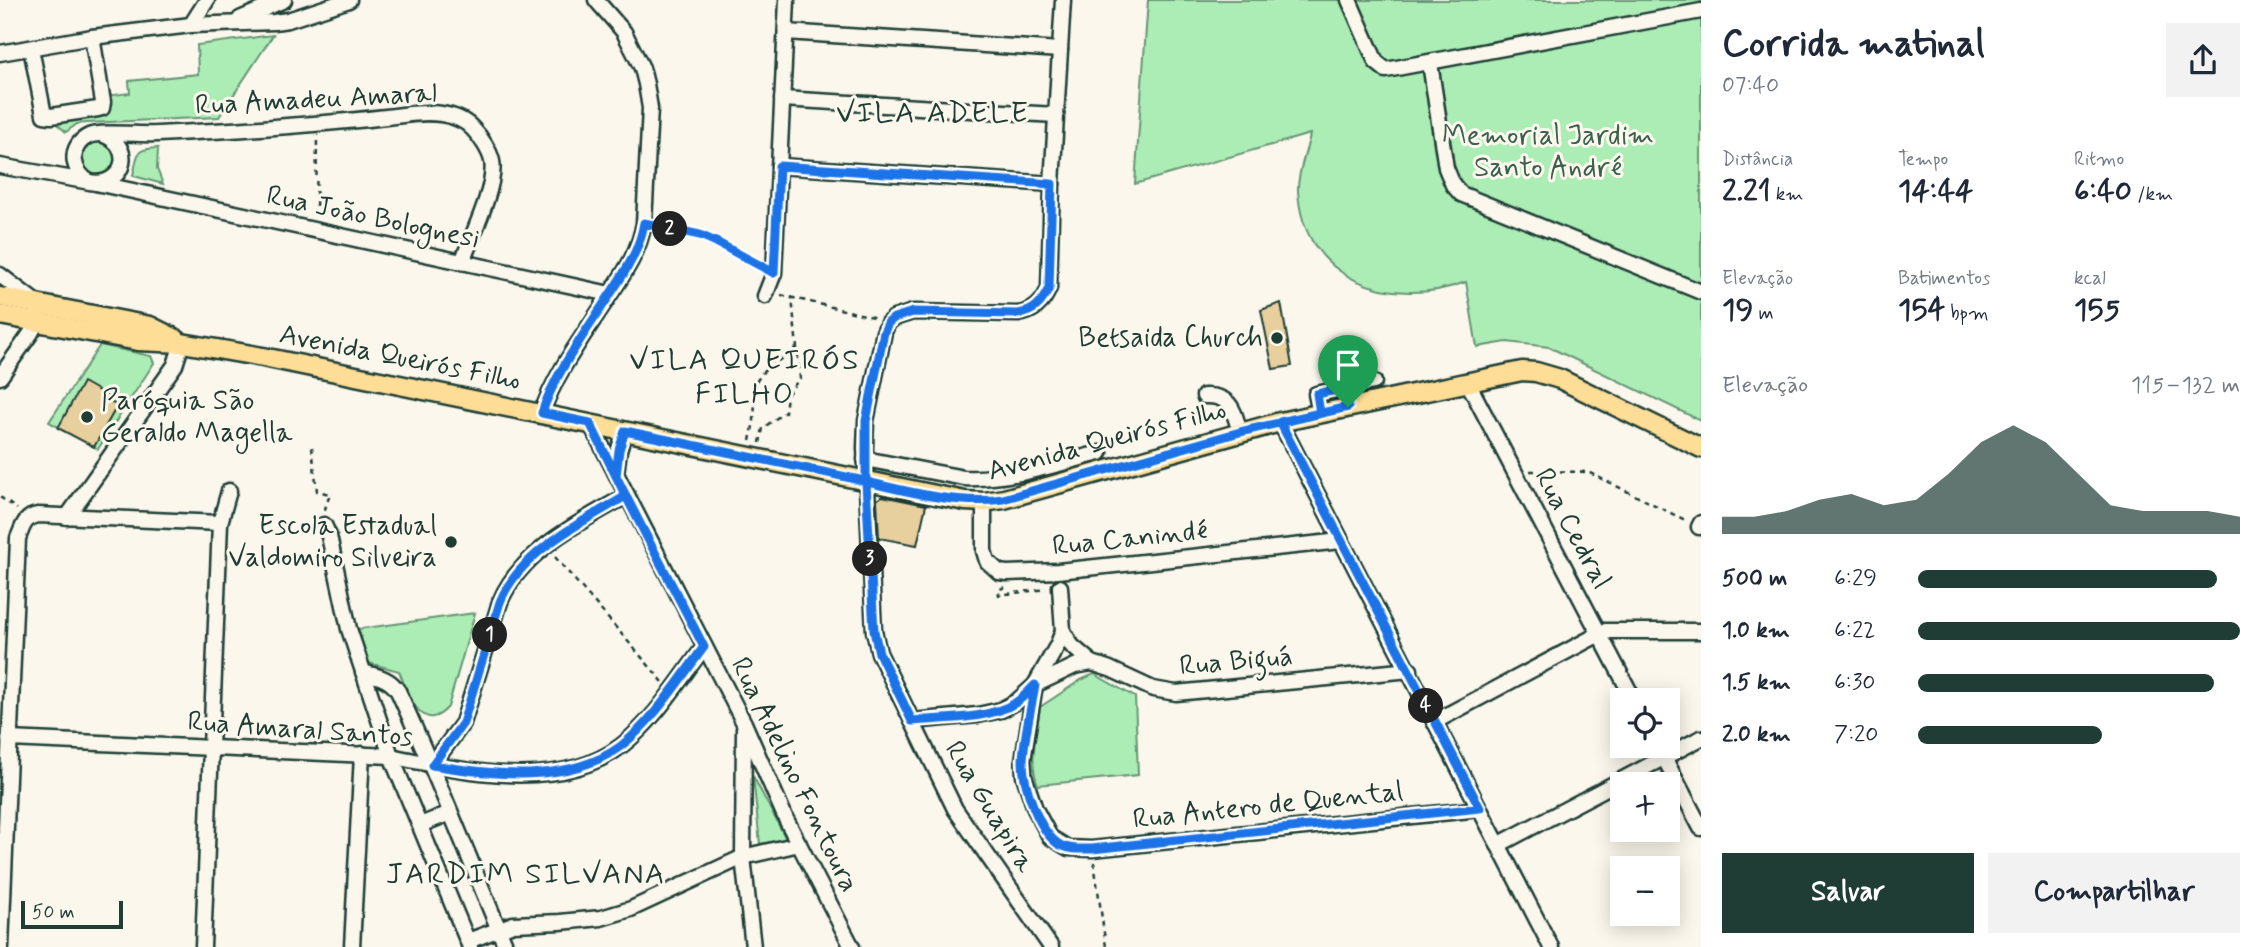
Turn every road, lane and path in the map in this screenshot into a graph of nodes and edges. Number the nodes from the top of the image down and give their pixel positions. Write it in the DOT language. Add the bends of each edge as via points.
graph roads {
  1 [pos="207,0"];
  2 [pos="284,0"];
  3 [pos="349,0"];
  4 [pos="596,0"];
  5 [pos="787,0"];
  6 [pos="1063,0"];
  7 [pos="1349,0"];
  8 [pos="1701,11"];
  9 [pos="229,23"];
  10 [pos="191,25"];
  11 [pos="786,32"];
  12 [pos="92,37"];
  13 [pos="31,48"];
  14 [pos="1060,50"];
  15 [pos="0,53"];
  16 [pos="1430,63"];
  17 [pos="782,99"];
  18 [pos="1056,115"];
  19 [pos="317,125"];
  20 [pos="103,135"];
  21 [pos="141,135"];
  22 [pos="122,154"];
  23 [pos="74,158"];
  24 [pos="0,166"];
  25 [pos="779,166"];
  26 [pos="118,174"];
  27 [pos="52,175"];
  28 [pos="93,183"];
  29 [pos="1052,184"];
  30 [pos="125,190"];
  31 [pos="644,223"];
  32 [pos="316,231"];
  33 [pos="462,262"];
  34 [pos="774,273"];
  35 [pos="0,275"];
  36 [pos="1701,292"];
  37 [pos="610,294"];
  38 [pos="766,294"];
  39 [pos="0,297"];
  40 [pos="792,298"];
  41 [pos="37,313"];
  42 [pos="0,315"];
  43 [pos="877,318"];
  44 [pos="182,343"];
  45 [pos="796,348"];
  46 [pos="0,377"];
  47 [pos="1467,381"];
  48 [pos="1374,382"];
  49 [pos="1345,388"];
  50 [pos="1204,396"];
  51 [pos="1348,407"];
  52 [pos="542,413"];
  53 [pos="1320,413"];
  54 [pos="1280,422"];
  55 [pos="590,423"];
  56 [pos="625,431"];
  57 [pos="1240,432"];
  58 [pos="313,447"];
  59 [pos="1701,448"];
  60 [pos="1100,453"];
  61 [pos="751,457"];
  62 [pos="865,459"];
  63 [pos="1514,471"];
  64 [pos="616,476"];
  65 [pos="866,482"];
  66 [pos="229,491"];
  67 [pos="626,496"];
  68 [pos="0,497"];
  69 [pos="984,502"];
  70 [pos="29,517"];
  71 [pos="67,517"];
  72 [pos="220,523"];
  73 [pos="324,525"];
  74 [pos="1700,525"];
  75 [pos="1341,541"];
  76 [pos="546,547"];
  77 [pos="1007,573"];
  78 [pos="1059,587"];
  79 [pos="1063,631"];
  80 [pos="1701,631"];
  81 [pos="1599,634"];
  82 [pos="704,647"];
  83 [pos="1092,663"];
  84 [pos="1409,670"];
  85 [pos="363,672"];
  86 [pos="1035,685"];
  87 [pos="1628,688"];
  88 [pos="671,691"];
  89 [pos="912,721"];
  90 [pos="1434,722"];
  91 [pos="744,723"];
  92 [pos="1701,738"];
  93 [pos="9,739"];
  94 [pos="1680,745"];
  95 [pos="211,748"];
  96 [pos="362,754"];
  97 [pos="391,756"];
  98 [pos="1650,758"];
  99 [pos="1664,758"];
  100 [pos="432,765"];
  101 [pos="1480,808"];
  102 [pos="450,814"];
  103 [pos="3,821"];
  104 [pos="420,825"];
  105 [pos="1701,828"];
  106 [pos="799,844"];
  107 [pos="1498,845"];
  108 [pos="1092,849"];
  109 [pos="743,857"];
  110 [pos="498,929"];
  111 [pos="469,944"];
  112 [pos="1,947"];
  113 [pos="203,947"];
  114 [pos="352,947"];
  115 [pos="506,947"];
  116 [pos="753,947"];
  117 [pos="852,947"];
  118 [pos="1051,947"];
  119 [pos="1106,947"];
  120 [pos="1551,947"];
  1 -- 10 [label="street"];
  2 -- 9 [label="street"];
  3 -- 9 [label="street" via="288,19"];
  4 -- 31 [label="street" via="624,32 646,84 650,107"];
  5 -- 11 [label="street"];
  6 -- 14 [label="street"];
  7 -- 16 [label="street" via="1382,68"];
  8 -- 16 [label="street"];
  9 -- 10 [label="street"];
  10 -- 12 [label="street"];
  11 -- 14 [label="street"];
  11 -- 17 [label="street"];
  12 -- 13 [label="street"];
  12 -- 13 [label="street" via="103,102 98,109 43,114"];
  13 -- 15 [label="street"];
  14 -- 18 [label="street"];
  16 -- 36 [label="street" via="1446,168 1461,194"];
  17 -- 18 [label="street"];
  17 -- 25 [label="street"];
  18 -- 29 [label="street"];
  19 -- 21 [label="street, Rua Amadeu Amaral"];
  19 -- 32 [label="path"];
  19 -- 33 [label="street, Rua Amadeu Amaral" via="432,113 455,117 473,129 492,161 492,180"];
  20 -- 21 [label="street, Rua Amadeu Amaral"];
  20 -- 22 [label="street" via="116,141"];
  20 -- 23 [label="street" via="91,135 81,142"];
  21 -- 22 [label="street"];
  22 -- 26 [label="street"];
  23 -- 27 [label="street"];
  23 -- 28 [label="street" via="76,170"];
  24 -- 27 [label="street, Rua João Bolognesi"];
  25 -- 29 [label="street"];
  25 -- 34 [label="street"];
  26 -- 28 [label="street"];
  26 -- 30 [label="street"];
  27 -- 28 [label="street, Rua João Bolognesi"];
  28 -- 30 [label="street, Rua João Bolognesi"];
  29 -- 62 [label="street, Rua Guapira" via="1049,288 1044,299 1033,310 1018,314 913,312 888,323 866,421"];
  30 -- 32 [label="street, Rua João Bolognesi"];
  31 -- 34 [label="path" via="700,235"];
  31 -- 37 [label="street" via="637,252"];
  32 -- 33 [label="street, Rua João Bolognesi"];
  33 -- 37 [label="street, Rua João Bolognesi"];
  34 -- 38 [label="street"];
  35 -- 41 [label="street"];
  37 -- 52 [label="street" via="551,388"];
  38 -- 40 [label="path"];
  39 -- 41 [label="main road, Avenida Queirós Filho"];
  40 -- 43 [label="path"];
  40 -- 45 [label="path"];
  41 -- 42 [label="main road, Avenida Queirós Filho"];
  41 -- 44 [label="main road, Avenida Queirós Filho" via="150,326"];
  41 -- 46 [label="street" via="32,333"];
  44 -- 52 [label="main road, Avenida Queirós Filho"];
  44 -- 71 [label="street" via="175,365"];
  45 -- 61 [label="path" via="800,378 787,395 785,412 763,428"];
  45 -- 61 [label="path" via="756,382"];
  47 -- 51 [label="main road, Avenida Queirós Filho"];
  47 -- 59 [label="main road, Avenida Queirós Filho" via="1522,371 1547,374"];
  47 -- 63 [label="street, Rua Cedral"];
  48 -- 49 [label="street"];
  49 -- 51 [label="street"];
  49 -- 53 [label="street" via="1317,394"];
  50 -- 57 [label="street" via="1229,403"];
  51 -- 53 [label="main road, Avenida Queirós Filho"];
  52 -- 55 [label="main road, Avenida Queirós Filho"];
  53 -- 54 [label="main road, Avenida Queirós Filho"];
  54 -- 57 [label="main road, Avenida Queirós Filho"];
  54 -- 75 [label="street"];
  55 -- 56 [label="main road, Avenida Queirós Filho"];
  55 -- 64 [label="street, Rua Adelino Fontoura"];
  56 -- 61 [label="main road, Avenida Queirós Filho"];
  56 -- 64 [label="street"];
  57 -- 69 [label="main road, Avenida Queirós Filho"];
  58 -- 73 [label="path" via="317,491 330,494"];
  60 -- 62 [label="street, Avenida Queirós Filho" via="979,479"];
  61 -- 65 [label="main road, Avenida Queirós Filho"];
  62 -- 65 [label="street, Rua Guapira"];
  63 -- 74 [label="path" via="1588,472"];
  63 -- 81 [label="street, Rua Cedral"];
  64 -- 67 [label="street, Rua Adelino Fontoura"];
  65 -- 69 [label="main road, Avenida Queirós Filho"];
  65 -- 89 [label="street, Rua Guapira" via="876,643"];
  66 -- 72 [label="street"];
  67 -- 76 [label="street"];
  67 -- 82 [label="street, Rua Adelino Fontoura"];
  68 -- 70 [label="path"];
  69 -- 77 [label="street" via="987,561"];
  70 -- 71 [label="street"];
  70 -- 93 [label="street" via="18,538"];
  71 -- 72 [label="street"];
  72 -- 95 [label="street"];
  73 -- 85 [label="street"];
  75 -- 77 [label="street, Rua Canindé"];
  75 -- 84 [label="street"];
  76 -- 88 [label="path"];
  76 -- 100 [label="street" via="506,588 463,723"];
  77 -- 78 [label="path" via="1008,585 999,595"];
  78 -- 79 [label="street"];
  79 -- 83 [label="street"];
  79 -- 86 [label="street"];
  80 -- 81 [label="street" via="1614,630"];
  81 -- 87 [label="street, Rua Cedral"];
  81 -- 90 [label="street"];
  82 -- 88 [label="street, Rua Amaral Santos"];
  82 -- 91 [label="street, Rua Adelino Fontoura"];
  83 -- 84 [label="street, Rua Biguá" via="1153,689 1176,693"];
  83 -- 86 [label="street" via="1074,666"];
  84 -- 90 [label="street"];
  85 -- 97 [label="street"];
  85 -- 100 [label="street" via="393,684"];
  86 -- 89 [label="street" via="1001,710"];
  86 -- 108 [label="street, Rua Antero de Quental" via="1023,760 1028,790 1050,837 1075,850"];
  88 -- 100 [label="street, Rua Amaral Santos" via="621,746 569,769 498,775"];
  89 -- 118 [label="street, Rua Guapira" via="955,808"];
  90 -- 101 [label="street"];
  91 -- 106 [label="street, Rua Adelino Fontoura"];
  91 -- 109 [label="street"];
  92 -- 94 [label="street"];
  93 -- 95 [label="street, Rua Amaral Santos"];
  93 -- 103 [label="street"];
  95 -- 96 [label="street, Rua Amaral Santos"];
  95 -- 113 [label="street"];
  96 -- 97 [label="street, Rua Amaral Santos"];
  96 -- 114 [label="street"];
  97 -- 100 [label="street, Rua Amaral Santos"];
  97 -- 104 [label="street"];
  98 -- 107 [label="street"];
  99 -- 105 [label="street"];
  100 -- 102 [label="street"];
  101 -- 107 [label="street"];
  101 -- 108 [label="street, Rua Antero de Quental"];
  102 -- 104 [label="street"];
  102 -- 110 [label="street"];
  103 -- 112 [label="street"];
  104 -- 111 [label="street"];
  106 -- 109 [label="street"];
  106 -- 117 [label="street, Rua Adelino Fontoura"];
  107 -- 120 [label="street"];
  108 -- 119 [label="path"];
  109 -- 110 [label="street" via="631,909 601,918 513,923"];
  109 -- 116 [label="street"];
  110 -- 111 [label="street"];
  110 -- 115 [label="street"];
}
